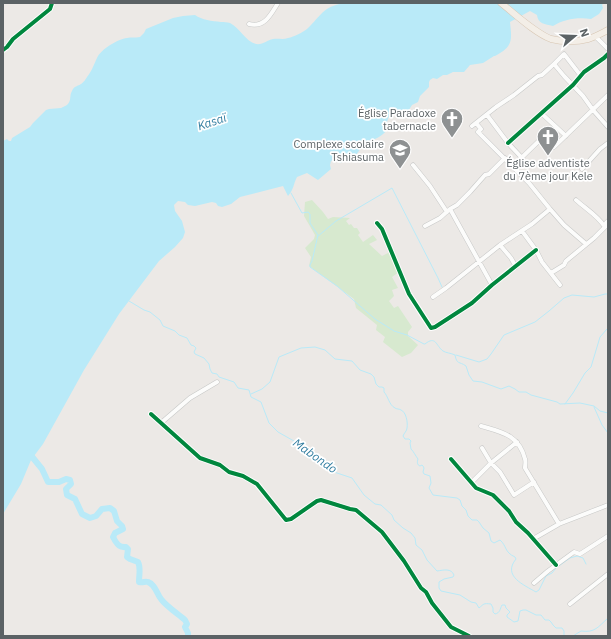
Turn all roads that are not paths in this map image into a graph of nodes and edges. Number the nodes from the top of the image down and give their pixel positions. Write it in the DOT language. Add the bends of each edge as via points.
graph roads {
  1 [pos="52,3"];
  2 [pos="278,3"];
  3 [pos="501,3"];
  4 [pos="249,24"];
  5 [pos="608,30"];
  6 [pos="595,36"];
  7 [pos="608,49"];
  8 [pos="3,50"];
  9 [pos="608,54"];
  10 [pos="554,64"];
  11 [pos="581,76"];
  12 [pos="573,85"];
  13 [pos="608,95"];
  14 [pos="593,110"];
  15 [pos="542,113"];
  16 [pos="487,114"];
  17 [pos="608,127"];
  18 [pos="566,136"];
  19 [pos="508,142"];
  20 [pos="608,142"];
  21 [pos="505,158"];
  22 [pos="522,158"];
  23 [pos="413,164"];
  24 [pos="513,166"];
  25 [pos="582,169"];
  26 [pos="576,200"];
  27 [pos="550,209"];
  28 [pos="448,210"];
  29 [pos="608,221"];
  30 [pos="377,223"];
  31 [pos="425,226"];
  32 [pos="605,227"];
  33 [pos="522,231"];
  34 [pos="586,244"];
  35 [pos="500,245"];
  36 [pos="536,250"];
  37 [pos="479,261"];
  38 [pos="516,267"];
  39 [pos="551,273"];
  40 [pos="560,284"];
  41 [pos="492,285"];
  42 [pos="433,296"];
  43 [pos="217,382"];
  44 [pos="151,414"];
  45 [pos="161,423"];
  46 [pos="481,426"];
  47 [pos="517,442"];
  48 [pos="482,448"];
  49 [pos="451,459"];
  50 [pos="491,463"];
  51 [pos="534,482"];
  52 [pos="471,483"];
  53 [pos="608,504"];
  54 [pos="560,524"];
  55 [pos="608,536"];
  56 [pos="533,539"];
  57 [pos="556,565"];
  58 [pos="608,575"];
  59 [pos="534,583"];
  60 [pos="570,604"];
  61 [pos="469,636"];
  1 -- 8 [label="street" via="50,9"];
  2 -- 4 [label="street" via="267,21"];
  3 -- 6 [label="main road" via="550,38 572,41"];
  5 -- 6 [label="main road"];
  6 -- 7 [label="street"];
  9 -- 11 [label="street"];
  10 -- 11 [label="street" via="564,54"];
  10 -- 12 [label="street"];
  10 -- 16 [label="street"];
  11 -- 12 [label="street"];
  12 -- 14 [label="street"];
  12 -- 15 [label="street"];
  13 -- 14 [label="street"];
  14 -- 17 [label="street"];
  14 -- 18 [label="street"];
  15 -- 18 [label="street"];
  15 -- 19 [label="street"];
  16 -- 19 [label="street"];
  16 -- 21 [label="street" via="474,124 481,129 478,132"];
  18 -- 22 [label="street" via="554,147 544,136"];
  19 -- 22 [label="street"];
  20 -- 25 [label="street"];
  21 -- 24 [label="street"];
  21 -- 28 [label="street" via="457,205"];
  22 -- 24 [label="street"];
  23 -- 28 [label="street"];
  24 -- 27 [label="street"];
  26 -- 32 [label="street" via="593,213"];
  27 -- 33 [label="street"];
  27 -- 34 [label="street"];
  28 -- 31 [label="street"];
  28 -- 37 [label="street" via="463,230"];
  29 -- 32 [label="street"];
  30 -- 41 [label="street" via="382,229 410,294 431,328 472,303"];
  32 -- 34 [label="street"];
  33 -- 35 [label="street"];
  33 -- 36 [label="street"];
  34 -- 39 [label="street" via="564,265"];
  35 -- 37 [label="street"];
  35 -- 38 [label="street"];
  36 -- 38 [label="street"];
  36 -- 39 [label="street"];
  37 -- 41 [label="street"];
  37 -- 42 [label="street"];
  38 -- 41 [label="street"];
  39 -- 40 [label="street"];
  43 -- 45 [label="street" via="190,398"];
  44 -- 45 [label="street"];
  45 -- 61 [label="street" via="200,458 257,484 286,520 320,500 356,510 382,532 451,627"];
  46 -- 47 [label="street" via="499,431"];
  47 -- 50 [label="street"];
  47 -- 51 [label="street" via="526,460 525,468"];
  48 -- 50 [label="street"];
  49 -- 52 [label="street"];
  50 -- 51 [label="street" via="500,472 514,495"];
  50 -- 52 [label="street"];
  51 -- 54 [label="street"];
  52 -- 56 [label="street" via="480,491 493,495"];
  53 -- 54 [label="street"];
  54 -- 56 [label="street"];
  55 -- 57 [label="street" via="580,554 574,552"];
  56 -- 57 [label="street"];
  57 -- 59 [label="street"];
  58 -- 60 [label="street"];
}
